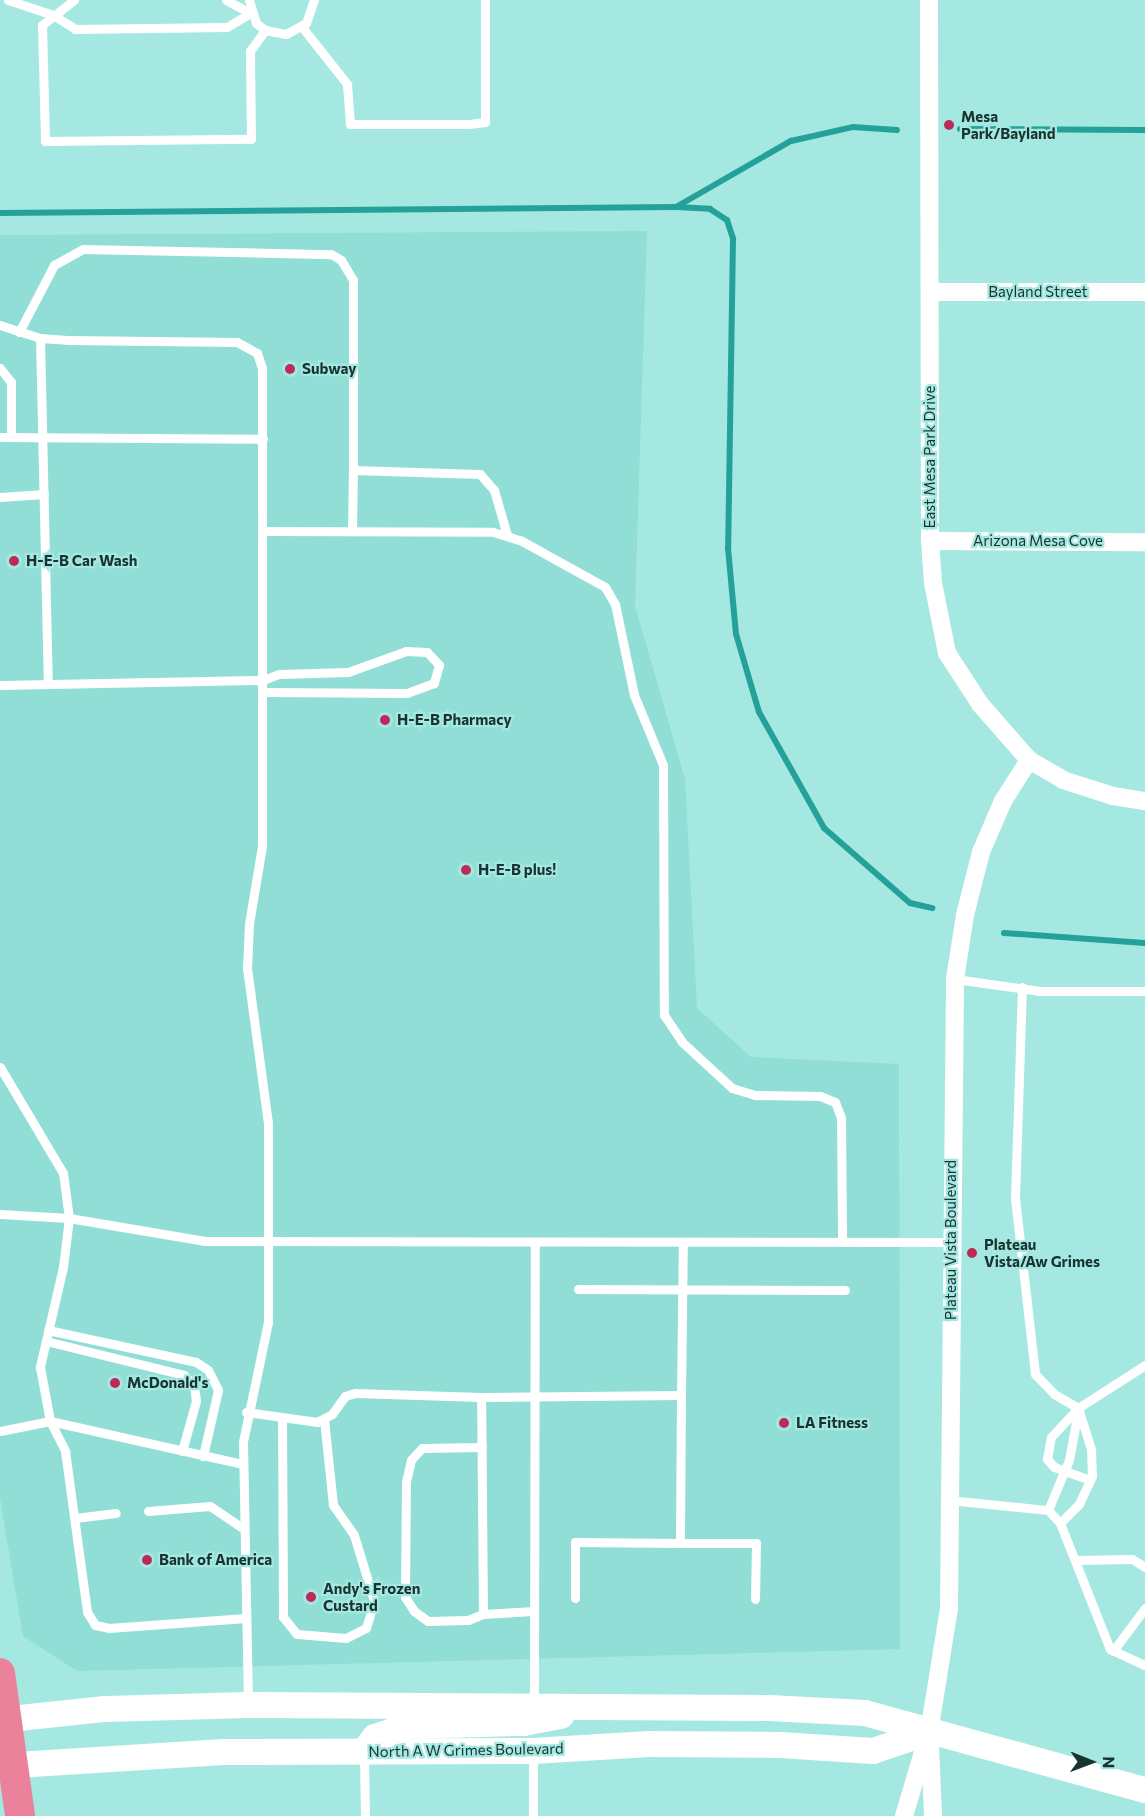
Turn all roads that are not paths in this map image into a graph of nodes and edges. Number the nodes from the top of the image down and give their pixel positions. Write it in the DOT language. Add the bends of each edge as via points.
graph roads {
  1 [pos="8,0"];
  2 [pos="74,0"];
  3 [pos="226,0"];
  4 [pos="249,0"];
  5 [pos="314,0"];
  6 [pos="485,0"];
  7 [pos="929,0"];
  8 [pos="250,13"];
  9 [pos="53,15"];
  10 [pos="302,27"];
  11 [pos="265,30"];
  12 [pos="931,292"];
  13 [pos="1145,292"];
  14 [pos="0,325"];
  15 [pos="20,332"];
  16 [pos="40,338"];
  17 [pos="0,368"];
  18 [pos="42,436"];
  19 [pos="0,437"];
  20 [pos="11,437"];
  21 [pos="262,439"];
  22 [pos="353,470"];
  23 [pos="44,494"];
  24 [pos="0,496"];
  25 [pos="263,531"];
  26 [pos="352,531"];
  27 [pos="507,535"];
  28 [pos="930,541"];
  29 [pos="1145,542"];
  30 [pos="263,680"];
  31 [pos="48,683"];
  32 [pos="0,685"];
  33 [pos="262,692"];
  34 [pos="1029,760"];
  35 [pos="1145,801"];
  36 [pos="956,979"];
  37 [pos="1022,987"];
  38 [pos="1145,991"];
  39 [pos="0,1067"];
  40 [pos="0,1214"];
  41 [pos="69,1218"];
  42 [pos="269,1242"];
  43 [pos="535,1242"];
  44 [pos="683,1242"];
  45 [pos="842,1242"];
  46 [pos="951,1242"];
  47 [pos="578,1289"];
  48 [pos="681,1290"];
  49 [pos="845,1290"];
  50 [pos="48,1330"];
  51 [pos="46,1341"];
  52 [pos="1145,1365"];
  53 [pos="535,1394"];
  54 [pos="681,1395"];
  55 [pos="481,1397"];
  56 [pos="1078,1408"];
  57 [pos="246,1412"];
  58 [pos="282,1419"];
  59 [pos="324,1419"];
  60 [pos="50,1421"];
  61 [pos="0,1431"];
  62 [pos="482,1446"];
  63 [pos="182,1451"];
  64 [pos="203,1456"];
  65 [pos="243,1464"];
  66 [pos="1065,1473"];
  67 [pos="1090,1480"];
  68 [pos="948,1500"];
  69 [pos="1048,1510"];
  70 [pos="148,1511"];
  71 [pos="116,1513"];
  72 [pos="75,1518"];
  73 [pos="1060,1524"];
  74 [pos="244,1529"];
  75 [pos="680,1543"];
  76 [pos="1075,1560"];
  77 [pos="1145,1567"];
  78 [pos="575,1598"];
  79 [pos="755,1599"];
  80 [pos="1145,1608"];
  81 [pos="534,1611"];
  82 [pos="483,1614"];
  83 [pos="246,1618"];
  84 [pos="1113,1650"];
  85 [pos="1145,1665"];
  86 [pos="0,1673"];
  87 [pos="248,1705"];
  88 [pos="534,1705"];
  89 [pos="603,1707"];
  90 [pos="4,1719"];
  91 [pos="929,1732"];
  92 [pos="364,1751"];
  93 [pos="533,1751"];
  94 [pos="7,1766"];
  95 [pos="1145,1790"];
  96 [pos="20,1816"];
  97 [pos="365,1816"];
  98 [pos="533,1816"];
  99 [pos="904,1816"];
  100 [pos="933,1816"];
  1 -- 9 [label="lane"];
  2 -- 9 [label="lane"];
  3 -- 8 [label="lane"];
  4 -- 8 [label="lane"];
  5 -- 10 [label="lane" via="312,14"];
  6 -- 10 [label="lane" via="485,122 350,124 347,84"];
  7 -- 12 [label="street, East Mesa Park Drive"];
  8 -- 9 [label="lane" via="226,27 75,30"];
  8 -- 11 [label="lane"];
  9 -- 11 [label="lane" via="42,25 45,141 251,139 250,51"];
  10 -- 11 [label="lane" via="286,34"];
  12 -- 13 [label="street, Bayland Street"];
  12 -- 28 [label="street, East Mesa Park Drive"];
  14 -- 15 [label="lane"];
  15 -- 16 [label="lane"];
  15 -- 22 [label="lane" via="54,265 83,249 331,254 341,260 353,280"];
  16 -- 18 [label="lane"];
  16 -- 21 [label="lane" via="245,343 257,353 262,368"];
  17 -- 20 [label="lane" via="11,382"];
  18 -- 20 [label="lane"];
  18 -- 21 [label="lane"];
  18 -- 23 [label="lane"];
  19 -- 20 [label="lane"];
  21 -- 25 [label="lane"];
  22 -- 26 [label="lane"];
  22 -- 27 [label="lane" via="480,474 494,490"];
  23 -- 24 [label="lane"];
  23 -- 31 [label="lane"];
  25 -- 26 [label="lane"];
  25 -- 30 [label="lane"];
  26 -- 27 [label="lane" via="477,531"];
  27 -- 45 [label="lane" via="596,582 610,594 634,695 664,775 664,1015 682,1042 732,1088 755,1095 820,1096 835,1102 841,1118"];
  28 -- 29 [label="street, Arizona Mesa Cove"];
  28 -- 34 [label="street, East Mesa Park Drive" via="934,593 947,653 986,712"];
  30 -- 31 [label="lane"];
  30 -- 33 [label="lane"];
  30 -- 33 [label="lane" via="279,674 348,672 406,651 427,652 439,666 434,683 407,693"];
  31 -- 32 [label="lane"];
  33 -- 42 [label="lane" via="262,846 247,960 268,1123"];
  34 -- 35 [label="street, East Mesa Park Drive" via="1063,780 1113,796"];
  34 -- 36 [label="street, Plateau Vista Boulevard" via="1003,801 981,852 965,915"];
  36 -- 37 [label="lane"];
  36 -- 46 [label="street, Plateau Vista Boulevard"];
  37 -- 38 [label="lane" via="1040,991"];
  37 -- 56 [label="lane" via="1015,1198 1035,1374 1054,1394"];
  39 -- 41 [label="lane" via="63,1173"];
  40 -- 41 [label="lane"];
  41 -- 42 [label="lane" via="205,1241"];
  41 -- 50 [label="lane" via="63,1267"];
  42 -- 43 [label="lane"];
  42 -- 57 [label="lane" via="266,1334"];
  43 -- 44 [label="lane"];
  43 -- 53 [label="lane"];
  44 -- 45 [label="lane"];
  44 -- 48 [label="lane"];
  45 -- 46 [label="lane"];
  46 -- 68 [label="street, Plateau Vista Boulevard"];
  47 -- 48 [label="lane"];
  48 -- 49 [label="lane"];
  48 -- 54 [label="lane"];
  50 -- 51 [label="lane"];
  50 -- 64 [label="lane" via="196,1362 208,1370 219,1390"];
  51 -- 60 [label="lane" via="40,1378"];
  51 -- 63 [label="lane" via="184,1375 194,1385 196,1401"];
  52 -- 56 [label="lane"];
  53 -- 54 [label="lane"];
  53 -- 55 [label="lane"];
  53 -- 81 [label="lane"];
  54 -- 75 [label="lane"];
  55 -- 59 [label="lane" via="355,1393 345,1396"];
  55 -- 62 [label="lane"];
  56 -- 66 [label="lane"];
  56 -- 66 [label="lane" via="1051,1437 1046,1449 1047,1459"];
  56 -- 67 [label="lane" via="1091,1449"];
  57 -- 58 [label="lane"];
  57 -- 65 [label="lane"];
  58 -- 59 [label="lane"];
  58 -- 59 [label="lane" via="283,1617 292,1631 303,1635 346,1638 366,1628 374,1601 354,1535 333,1505"];
  60 -- 61 [label="lane"];
  60 -- 63 [label="lane"];
  60 -- 72 [label="lane" via="64,1451"];
  62 -- 82 [label="lane"];
  62 -- 82 [label="lane" via="422,1449 411,1460 406,1481 405,1597 414,1611 428,1621 468,1620"];
  63 -- 64 [label="lane"];
  64 -- 65 [label="lane"];
  65 -- 74 [label="lane"];
  66 -- 67 [label="lane"];
  66 -- 69 [label="lane"];
  67 -- 73 [label="lane" via="1079,1504"];
  68 -- 69 [label="lane"];
  68 -- 91 [label="street, Plateau Vista Boulevard" via="949,1609"];
  69 -- 73 [label="lane"];
  70 -- 74 [label="lane" via="210,1506"];
  71 -- 72 [label="lane"];
  72 -- 83 [label="lane" via="87,1612 95,1625 109,1628"];
  73 -- 76 [label="lane"];
  74 -- 83 [label="lane"];
  75 -- 78 [label="lane" via="575,1542"];
  75 -- 79 [label="lane" via="756,1543"];
  76 -- 77 [label="lane" via="1132,1559"];
  76 -- 84 [label="lane"];
  80 -- 84 [label="lane"];
  81 -- 82 [label="lane"];
  81 -- 88 [label="lane"];
  83 -- 87 [label="lane"];
  84 -- 85 [label="lane"];
  86 -- 90 [label="highway"];
  87 -- 88 [label="main road"];
  87 -- 90 [label="main road" via="105,1709"];
  88 -- 89 [label="main road"];
  89 -- 91 [label="main road" via="865,1713"];
  89 -- 92 [label="main road" via="524,1723 407,1725 375,1737"];
  90 -- 94 [label="highway"];
  91 -- 93 [label="main road, North A W Grimes Boulevard" via="873,1751 673,1744"];
  91 -- 95 [label="main road"];
  91 -- 99 [label="street, Plateau Vista Boulevard"];
  91 -- 100 [label="street, Plateau Vista Boulevard"];
  92 -- 93 [label="main road, North A W Grimes Boulevard"];
  92 -- 94 [label="main road, North A W Grimes Boulevard" via="224,1752"];
  92 -- 97 [label="lane"];
  93 -- 98 [label="lane"];
  94 -- 96 [label="highway"];
}
